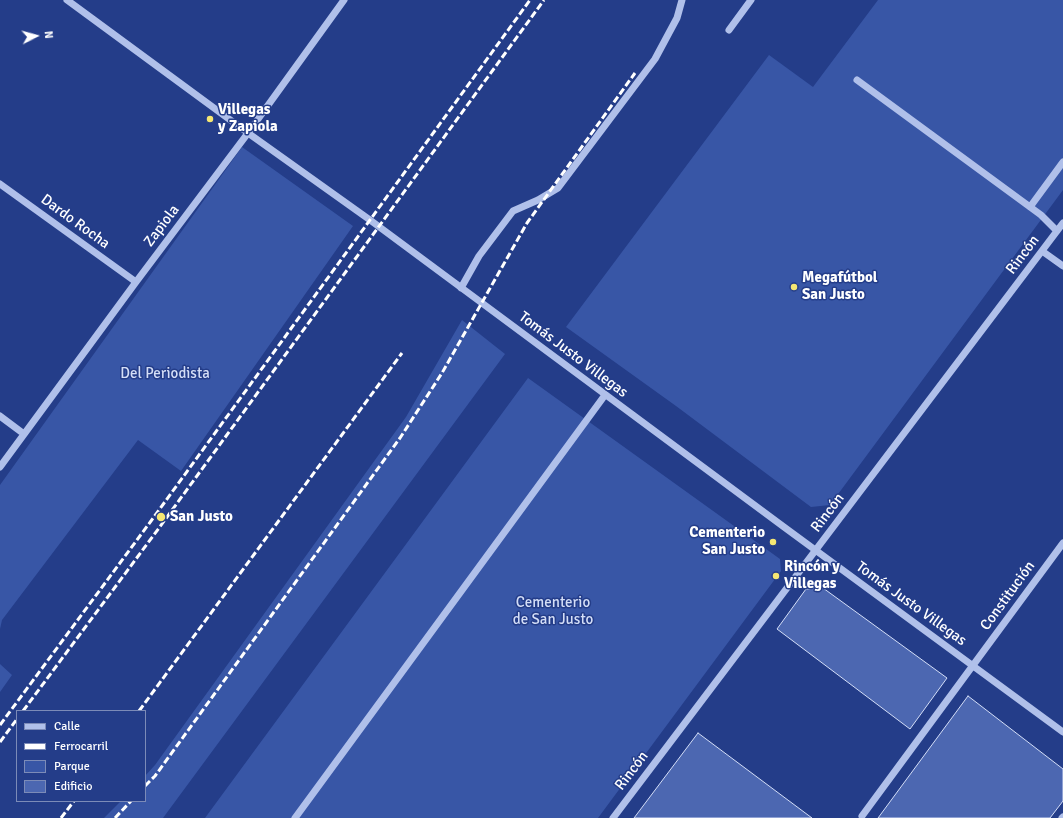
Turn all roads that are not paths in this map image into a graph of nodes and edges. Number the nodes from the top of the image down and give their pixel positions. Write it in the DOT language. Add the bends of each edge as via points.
graph roads {
  1 [pos="67,0"];
  2 [pos="344,0"];
  3 [pos="682,0"];
  4 [pos="751,0"];
  5 [pos="729,30"];
  6 [pos="857,80"];
  7 [pos="248,133"];
  8 [pos="1063,162"];
  9 [pos="0,184"];
  10 [pos="1030,207"];
  11 [pos="1063,223"];
  12 [pos="1057,232"];
  13 [pos="1042,251"];
  14 [pos="1063,266"];
  15 [pos="136,282"];
  16 [pos="461,288"];
  17 [pos="605,394"];
  18 [pos="0,416"];
  19 [pos="24,434"];
  20 [pos="0,467"];
  21 [pos="1063,543"];
  22 [pos="816,550"];
  23 [pos="973,666"];
  24 [pos="1063,732"];
  25 [pos="862,816"];
  26 [pos="295,818"];
  27 [pos="613,818"];
  1 -- 7 [label="street, Tomás Justo Villegas"];
  2 -- 7 [label="street, Zapiola"];
  3 -- 16 [label="street" via="676,18 655,59 563,182 538,200 513,212 479,256"];
  4 -- 5 [label="street"];
  6 -- 10 [label="street"];
  7 -- 15 [label="street, Zapiola"];
  7 -- 16 [label="street, Tomás Justo Villegas"];
  8 -- 10 [label="street"];
  9 -- 15 [label="street, Dardo Rocha"];
  10 -- 12 [label="street"];
  11 -- 12 [label="street, Rincón"];
  12 -- 13 [label="street, Rincón"];
  13 -- 14 [label="street"];
  13 -- 22 [label="street, Rincón"];
  15 -- 19 [label="street, Zapiola"];
  16 -- 17 [label="street, Tomás Justo Villegas"];
  17 -- 22 [label="street, Tomás Justo Villegas"];
  17 -- 26 [label="street"];
  18 -- 19 [label="street"];
  19 -- 20 [label="street, Zapiola"];
  21 -- 23 [label="street, Constitución"];
  22 -- 23 [label="street, Tomás Justo Villegas"];
  22 -- 27 [label="street, Rincón"];
  23 -- 24 [label="street, Tomás Justo Villegas"];
  23 -- 25 [label="street, Constitución"];
}
